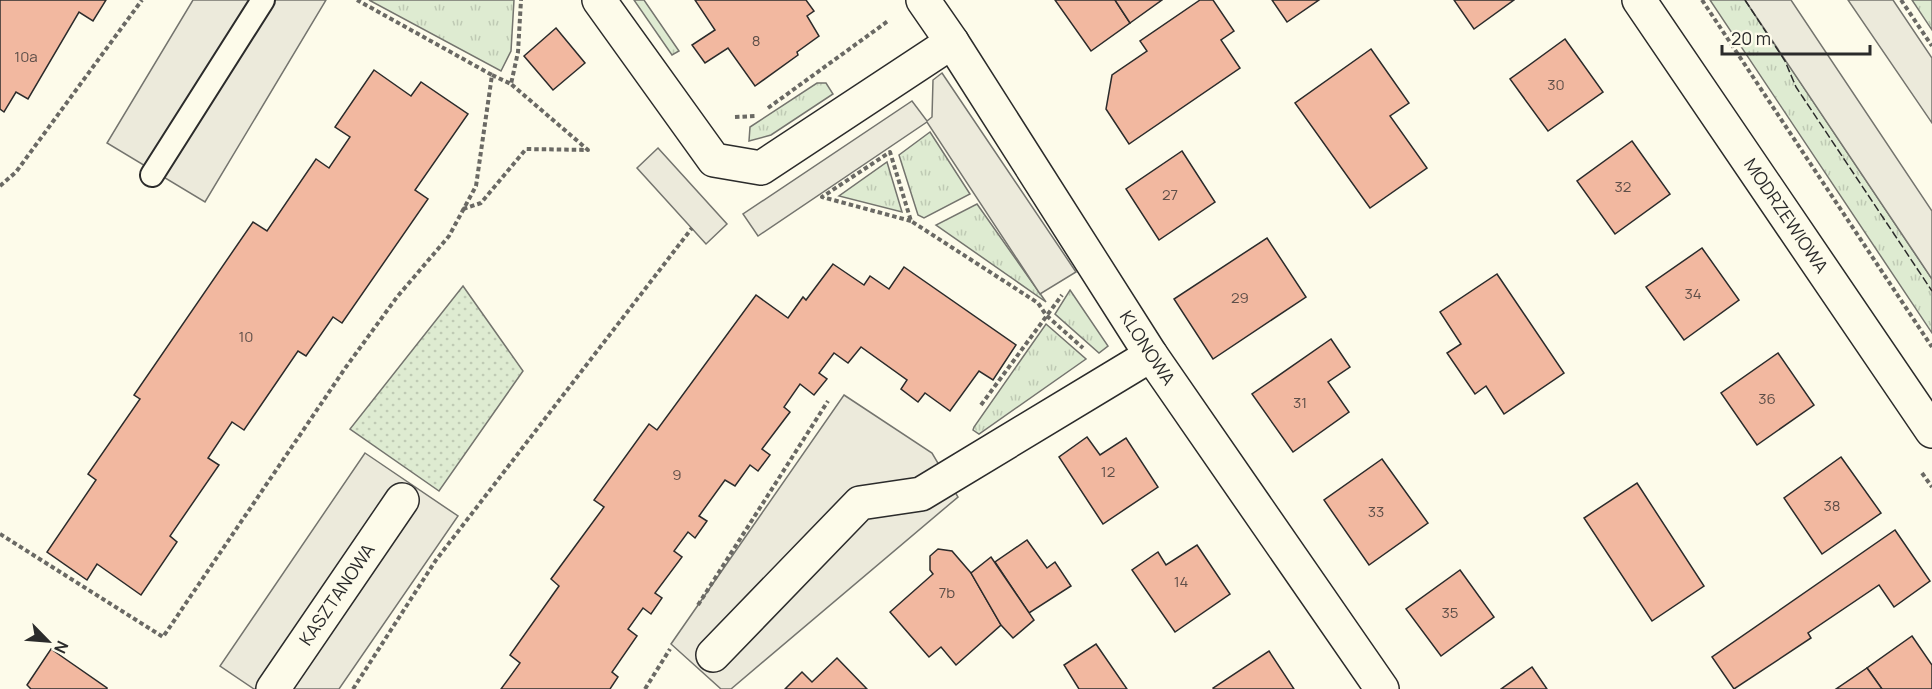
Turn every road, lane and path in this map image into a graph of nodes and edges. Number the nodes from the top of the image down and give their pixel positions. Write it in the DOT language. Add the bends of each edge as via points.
graph roads {
  1 [pos="142,0"];
  2 [pos="263,0"];
  3 [pos="357,0"];
  4 [pos="521,0"];
  5 [pos="599,0"];
  6 [pos="923,0"];
  7 [pos="1639,0"];
  8 [pos="1702,0"];
  9 [pos="1901,0"];
  10 [pos="1932,46"];
  11 [pos="939,50"];
  12 [pos="492,75"];
  13 [pos="511,84"];
  14 [pos="728,108"];
  15 [pos="152,175"];
  16 [pos="0,186"];
  17 [pos="464,209"];
  18 [pos="911,221"];
  19 [pos="692,228"];
  20 [pos="1046,315"];
  21 [pos="1932,347"];
  22 [pos="1151,355"];
  23 [pos="828,401"];
  24 [pos="1932,431"];
  25 [pos="402,500"];
  26 [pos="0,534"];
  27 [pos="695,609"];
  28 [pos="676,639"];
  29 [pos="713,655"];
  30 [pos="273,689"];
  31 [pos="353,689"];
  32 [pos="645,689"];
  33 [pos="1382,689"];
  1 -- 16 [label="path" via="16,172"];
  2 -- 15 [label="lane"];
  3 -- 12 [label="path"];
  4 -- 13 [label="path" via="518,52"];
  5 -- 11 [label="street" via="714,160 761,168"];
  6 -- 11 [label="street, KLONOWA"];
  7 -- 24 [label="street, MODRZEWIOWA"];
  8 -- 21 [label="path"];
  9 -- 10 [label="path"];
  11 -- 14 [label="path" via="897,15 756,117 735,117"];
  11 -- 22 [label="street, KLONOWA"];
  12 -- 13 [label="path"];
  12 -- 17 [label="path" via="476,186"];
  13 -- 17 [label="path" via="588,150 526,149 481,203"];
  17 -- 26 [label="path" via="449,236 397,297 346,367 163,637"];
  18 -- 18 [label="path" via="890,152 822,197 889,215"];
  18 -- 20 [label="path" via="1038,303"];
  19 -- 31 [label="path" via="436,560"];
  22 -- 29 [label="street" via="921,494 860,503"];
  22 -- 33 [label="street, KLONOWA"];
  23 -- 27 [label="path"];
  25 -- 30 [label="street, KASZTANOWA"];
  28 -- 32 [label="path"];
}
